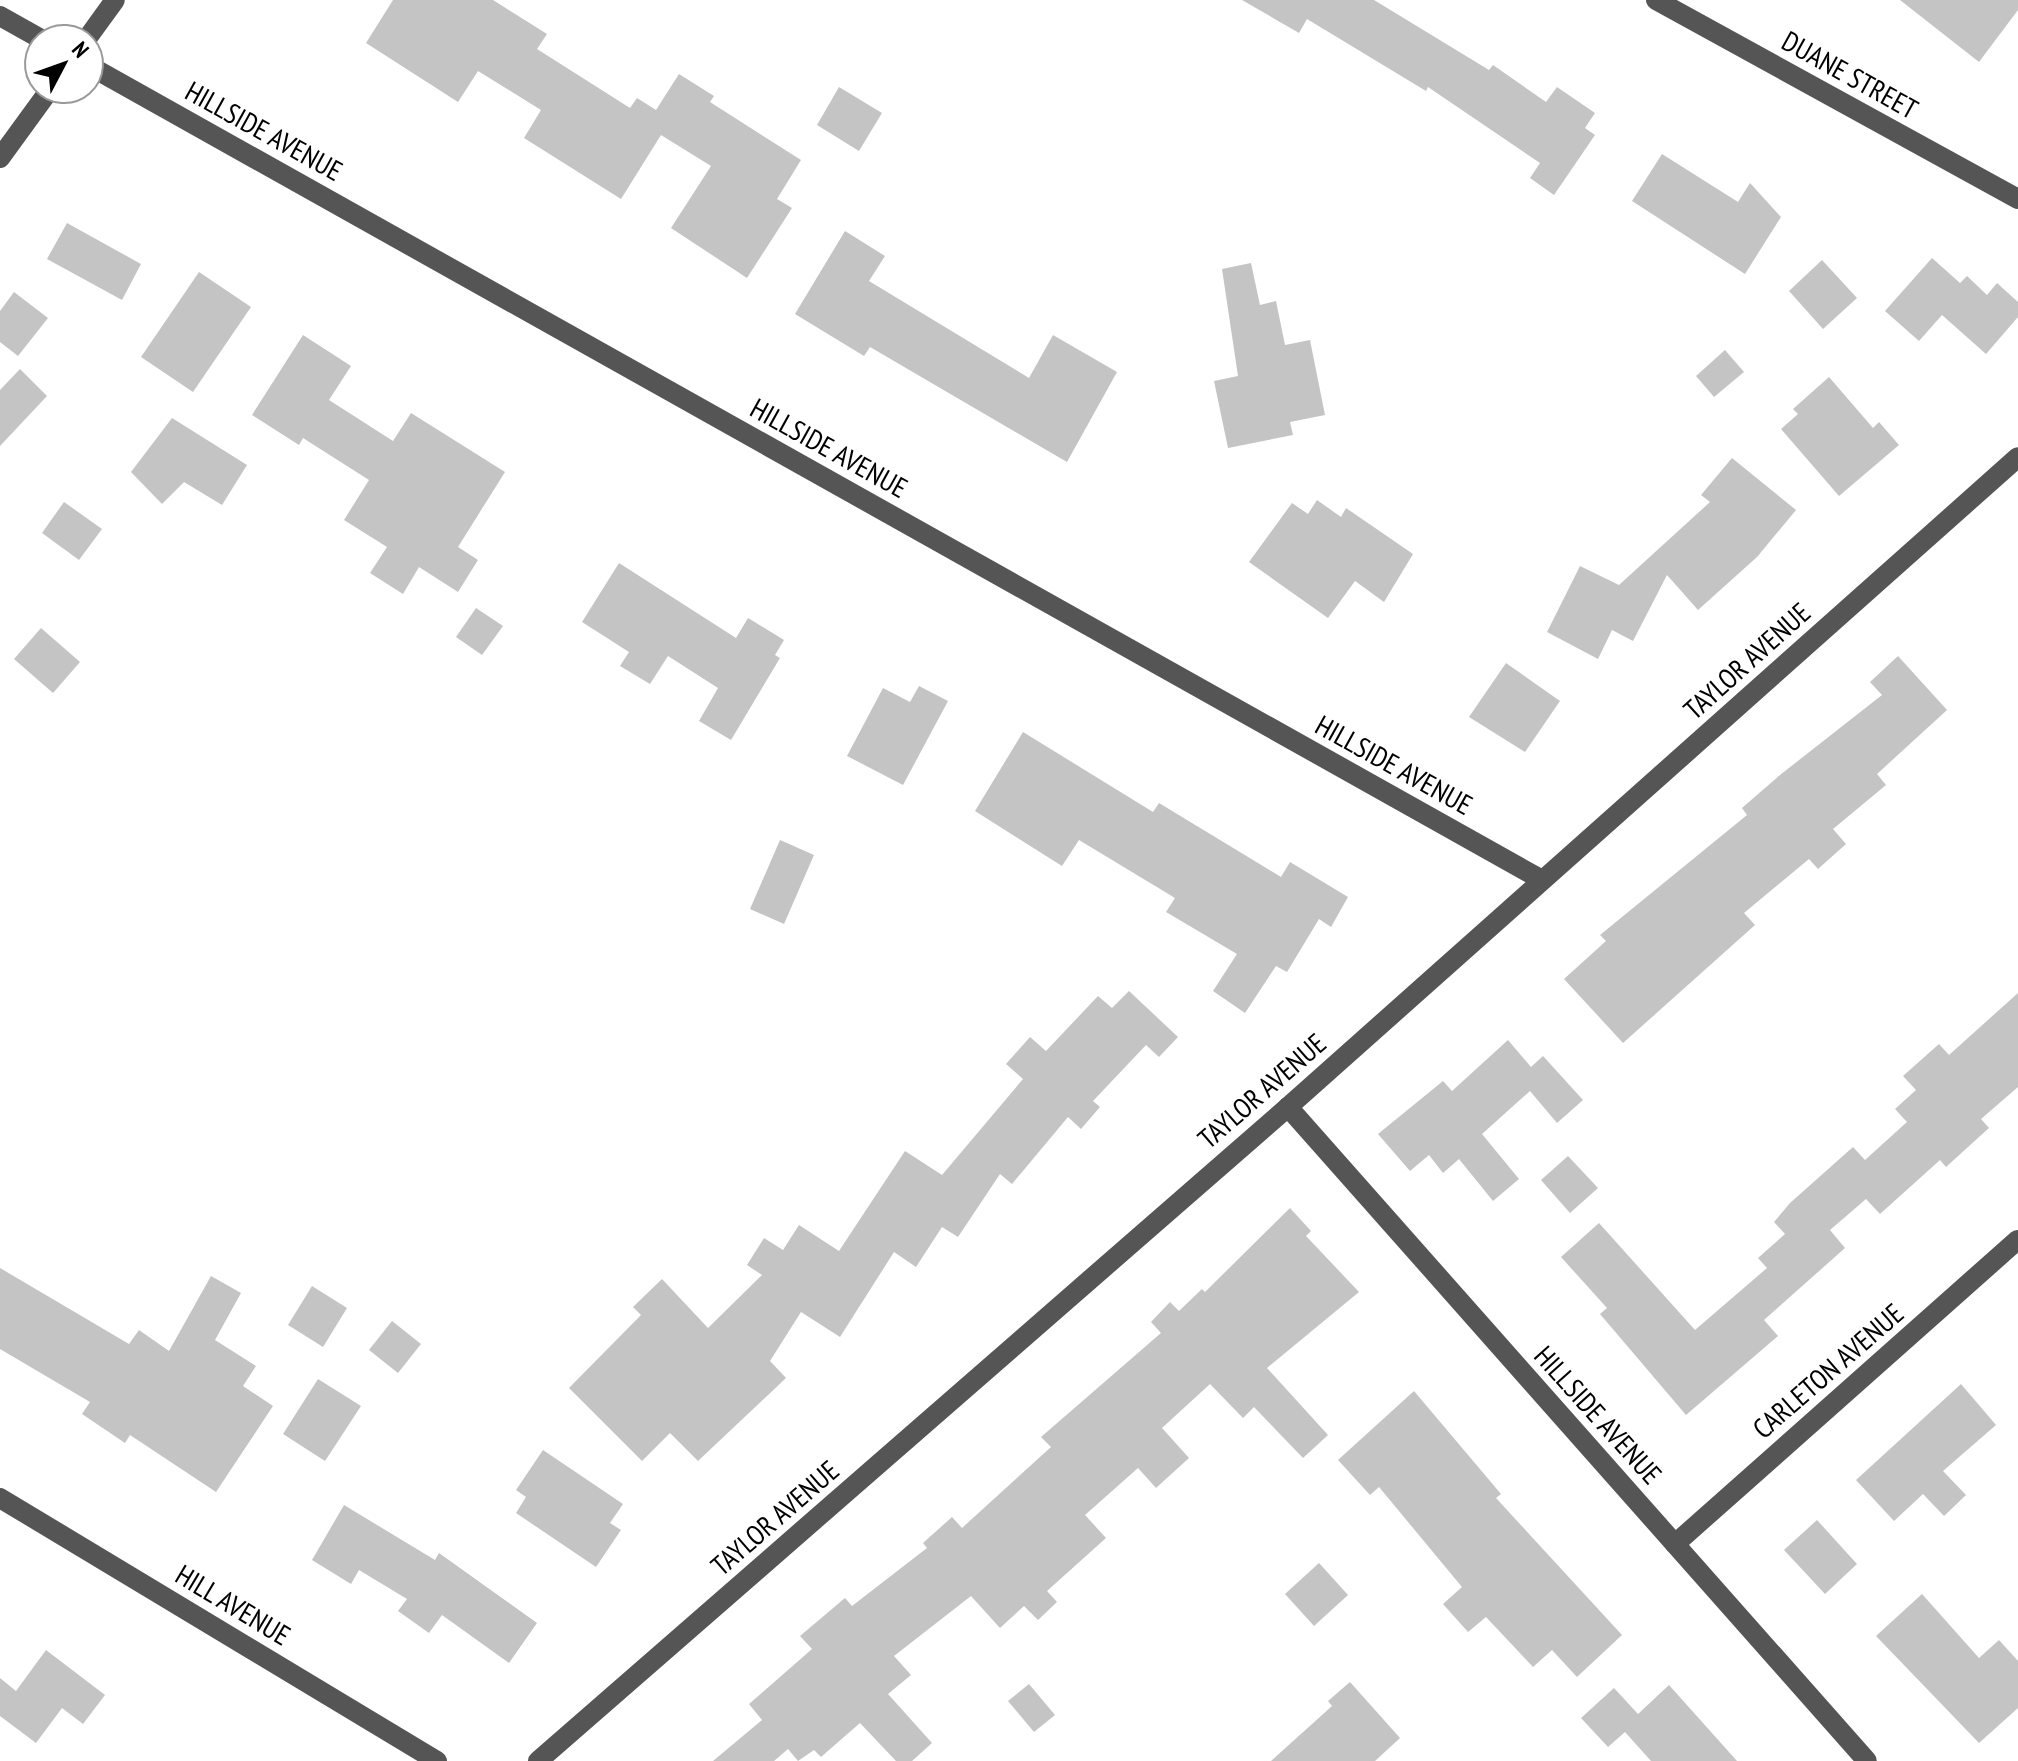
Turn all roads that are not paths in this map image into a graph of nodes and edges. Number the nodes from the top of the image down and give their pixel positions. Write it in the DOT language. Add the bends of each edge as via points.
graph roads {
  1 [pos="115,0"];
  2 [pos="1656,0"];
  3 [pos="0,16"];
  4 [pos="98,24"];
  5 [pos="24,29"];
  6 [pos="104,74"];
  7 [pos="39,104"];
  8 [pos="0,158"];
  9 [pos="2018,199"];
  10 [pos="2018,457"];
  11 [pos="1542,880"];
  12 [pos="1288,1107"];
  13 [pos="2018,1240"];
  14 [pos="0,1498"];
  15 [pos="1675,1544"];
  16 [pos="437,1761"];
  17 [pos="538,1761"];
  18 [pos="1867,1761"];
  1 -- 4 [label="street"];
  2 -- 9 [label="street, DUANE STREET"];
  3 -- 5 [label="street"];
  6 -- 11 [label="street, HILLSIDE AVENUE"];
  7 -- 8 [label="street"];
  10 -- 11 [label="street, TAYLOR AVENUE"];
  11 -- 12 [label="street, TAYLOR AVENUE"];
  12 -- 15 [label="street, HILLSIDE AVENUE"];
  12 -- 17 [label="street, TAYLOR AVENUE"];
  13 -- 15 [label="street, CARLETON AVENUE"];
  14 -- 16 [label="street, HILL AVENUE"];
  15 -- 18 [label="street, HILLSIDE AVENUE"];
}
